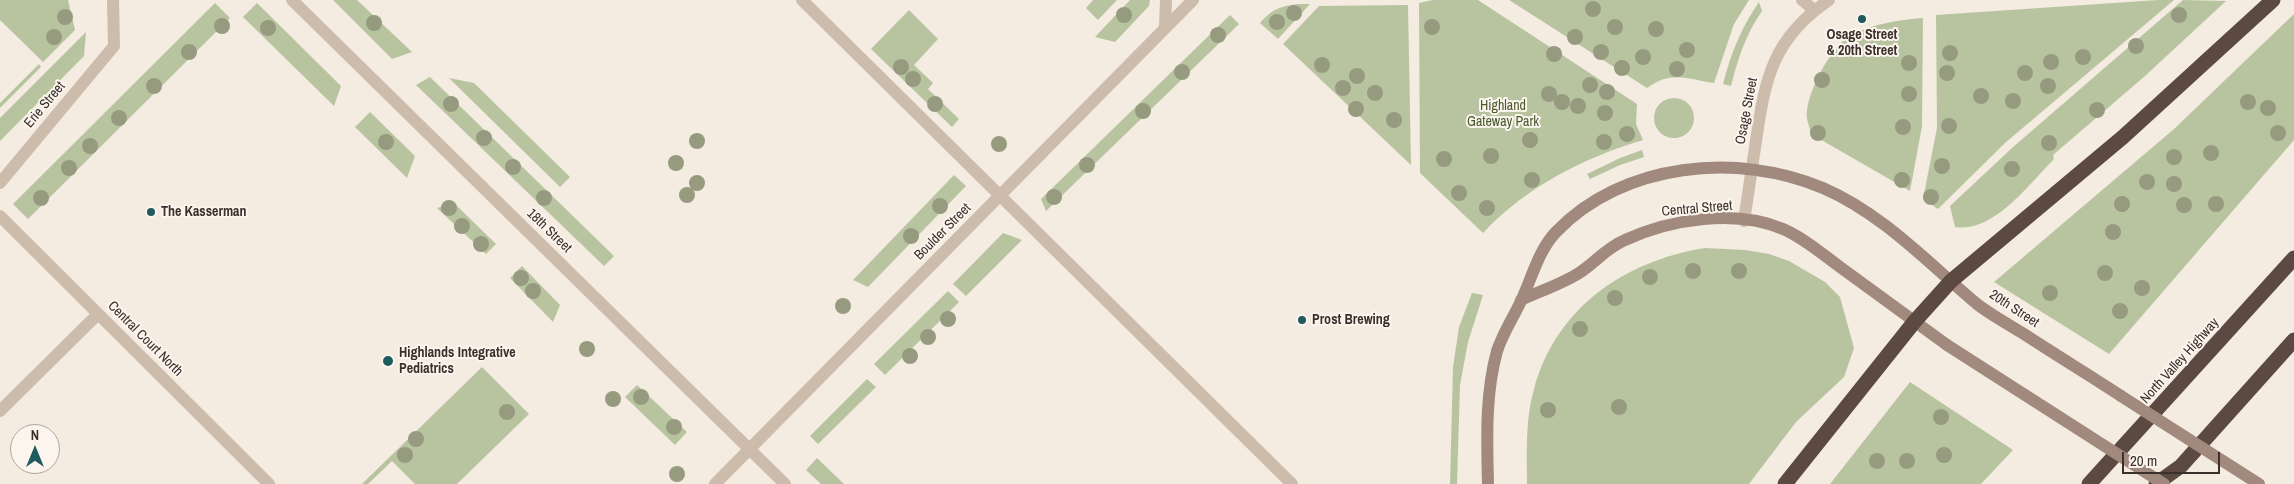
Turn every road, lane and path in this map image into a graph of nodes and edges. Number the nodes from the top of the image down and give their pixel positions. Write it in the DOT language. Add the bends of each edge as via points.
graph roads {
  1 [pos="112,0"];
  2 [pos="292,0"];
  3 [pos="802,0"];
  4 [pos="1166,0"];
  5 [pos="1192,0"];
  6 [pos="1802,0"];
  7 [pos="1829,0"];
  8 [pos="2274,0"];
  9 [pos="1814,10"];
  10 [pos="1165,27"];
  11 [pos="1752,170"];
  12 [pos="0,183"];
  13 [pos="1000,196"];
  14 [pos="0,216"];
  15 [pos="1744,221"];
  16 [pos="2294,258"];
  17 [pos="1951,281"];
  18 [pos="1521,300"];
  19 [pos="98,314"];
  20 [pos="1915,321"];
  21 [pos="2294,340"];
  22 [pos="0,411"];
  23 [pos="750,449"];
  24 [pos="269,484"];
  25 [pos="715,484"];
  26 [pos="785,484"];
  27 [pos="1292,484"];
  28 [pos="1488,484"];
  29 [pos="1786,484"];
  30 [pos="2089,484"];
  31 [pos="2156,484"];
  32 [pos="2164,484"];
  33 [pos="2259,484"];
  1 -- 12 [label="street, Erie Street" via="114,46"];
  2 -- 23 [label="street, 18th Street"];
  3 -- 13 [label="street"];
  4 -- 10 [label="street"];
  5 -- 10 [label="street, Boulder Street"];
  6 -- 9 [label="street"];
  7 -- 9 [label="street, Osage Street"];
  8 -- 17 [label="highway" via="2123,137"];
  9 -- 11 [label="street, Osage Street" via="1784,44 1768,77"];
  10 -- 13 [label="street, Boulder Street"];
  11 -- 15 [label="street, Osage Street"];
  11 -- 17 [label="main road, 20th Street" via="1791,177 1824,188 1899,235"];
  11 -- 18 [label="main road" via="1691,168 1654,176 1616,190 1580,210 1555,233 1535,266"];
  13 -- 23 [label="street, Boulder Street"];
  13 -- 27 [label="street"];
  14 -- 19 [label="street, Central Court North"];
  15 -- 18 [label="main road, Central Street" via="1723,219 1655,228 1623,240 1600,254 1579,273"];
  15 -- 20 [label="main road" via="1770,224 1802,239"];
  16 -- 30 [label="highway, North Valley Highway"];
  17 -- 20 [label="highway"];
  17 -- 33 [label="main road, 20th Street, bridge" via="1979,306"];
  18 -- 28 [label="main road" via="1504,333 1493,371 1487,422"];
  19 -- 22 [label="street"];
  19 -- 24 [label="street, Central Court North"];
  20 -- 29 [label="highway"];
  20 -- 32 [label="main road, bridge" via="1947,345"];
  21 -- 31 [label="highway" via="2181,466"];
  23 -- 25 [label="street, Boulder Street"];
  23 -- 26 [label="street, 18th Street"];
}
